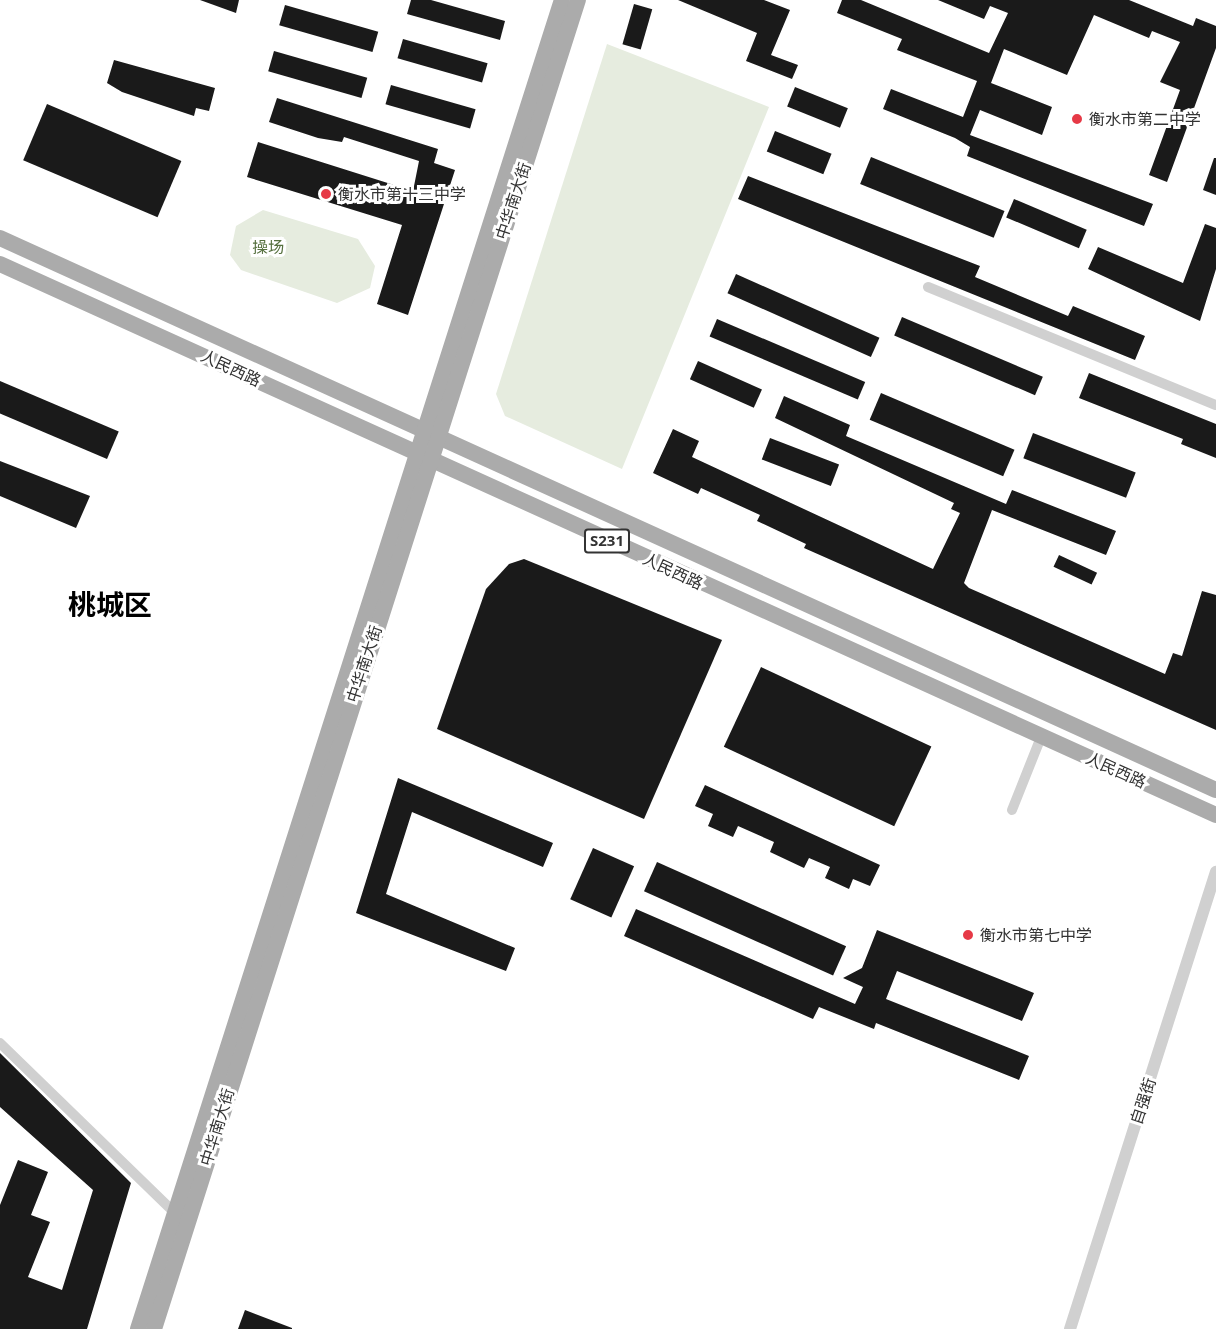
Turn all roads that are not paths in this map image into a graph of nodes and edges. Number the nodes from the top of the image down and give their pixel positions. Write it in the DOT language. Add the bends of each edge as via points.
graph roads {
  1 [pos="562,0"];
  2 [pos="578,0"];
  3 [pos="0,238"];
  4 [pos="0,264"];
  5 [pos="928,287"];
  6 [pos="1216,405"];
  7 [pos="430,434"];
  8 [pos="423,456"];
  9 [pos="1041,737"];
  10 [pos="1216,790"];
  11 [pos="1012,810"];
  12 [pos="1216,815"];
  13 [pos="1216,873"];
  14 [pos="0,1043"];
  15 [pos="174,1212"];
  16 [pos="138,1329"];
  17 [pos="154,1329"];
  18 [pos="1070,1329"];
  1 -- 7 [label="main road, 中华南大街"];
  2 -- 7 [label="main road, 中华南大街"];
  3 -- 7 [label="main road, 人民西路 / S231"];
  4 -- 8 [label="main road, 人民西路 / S231"];
  5 -- 6 [label="street"];
  7 -- 8 [label="main road, 中华南大街"];
  7 -- 10 [label="main road, 人民西路 / S231"];
  8 -- 9 [label="main road, 人民西路 / S231"];
  8 -- 15 [label="main road, 中华南大街"];
  8 -- 17 [label="main road, 中华南大街"];
  9 -- 11 [label="street"];
  9 -- 12 [label="main road, 人民西路 / S231"];
  13 -- 18 [label="street, 自强街"];
  14 -- 15 [label="street"];
  15 -- 16 [label="main road, 中华南大街"];
}
